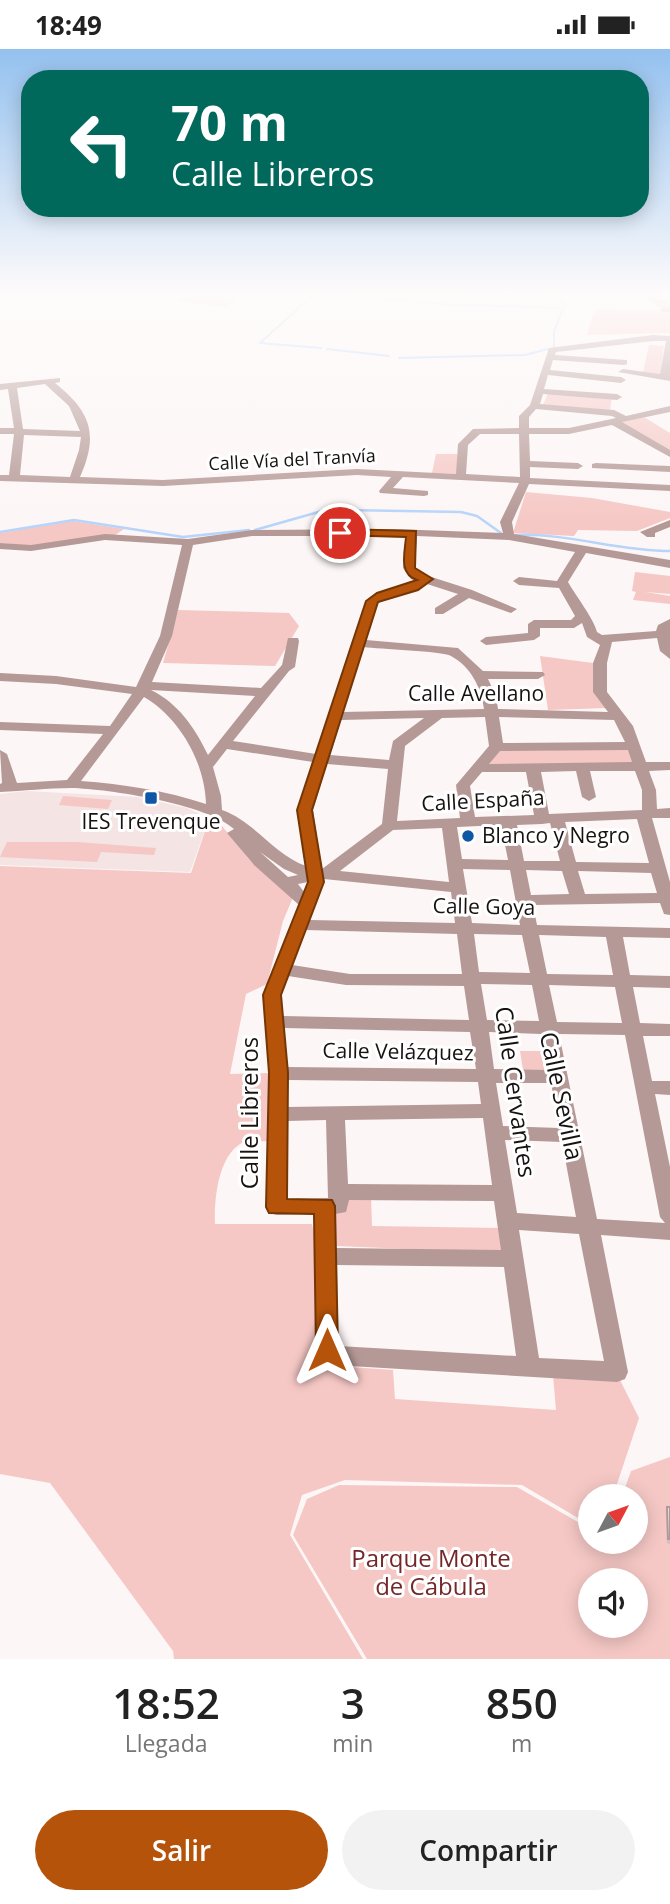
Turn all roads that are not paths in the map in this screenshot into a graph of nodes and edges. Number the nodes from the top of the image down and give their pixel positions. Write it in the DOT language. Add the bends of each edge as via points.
graph roads {
  1 [pos="618,370"];
  2 [pos="622,371"];
  3 [pos="545,372"];
  4 [pos="667,378"];
  5 [pos="60,380"];
  6 [pos="46,382"];
  7 [pos="12,386"];
  8 [pos="0,387"];
  9 [pos="539,391"];
  10 [pos="617,397"];
  11 [pos="534,406"];
  12 [pos="670,409"];
  13 [pos="613,417"];
  14 [pos="0,431"];
  15 [pos="525,431"];
  16 [pos="19,432"];
  17 [pos="85,434"];
  18 [pos="670,454"];
  19 [pos="526,464"];
  20 [pos="596,466"];
  21 [pos="578,467"];
  22 [pos="670,469"];
  23 [pos="400,474"];
  24 [pos="461,477"];
  25 [pos="0,478"];
  26 [pos="14,479"];
  27 [pos="71,481"];
  28 [pos="525,482"];
  29 [pos="670,488"];
  30 [pos="424,493"];
  31 [pos="670,523"];
  32 [pos="412,533"];
  33 [pos="650,535"];
  34 [pos="509,537"];
  35 [pos="188,542"];
  36 [pos="3,549"];
  37 [pos="582,550"];
  38 [pos="670,564"];
  39 [pos="426,579"];
  40 [pos="519,581"];
  41 [pos="564,585"];
  42 [pos="468,593"];
  43 [pos="511,609"];
  44 [pos="439,611"];
  45 [pos="581,616"];
  46 [pos="666,629"];
  47 [pos="600,639"];
  48 [pos="293,641"];
  49 [pos="486,641"];
  50 [pos="358,643"];
  51 [pos="670,655"];
  52 [pos="480,675"];
  53 [pos="538,675"];
  54 [pos="0,677"];
  55 [pos="141,689"];
  56 [pos="265,692"];
  57 [pos="493,713"];
  58 [pos="439,714"];
  59 [pos="335,716"];
  60 [pos="617,716"];
  61 [pos="0,726"];
  62 [pos="112,730"];
  63 [pos="223,744"];
  64 [pos="633,746"];
  65 [pos="496,747"];
  66 [pos="0,754"];
  67 [pos="321,759"];
  68 [pos="397,765"];
  69 [pos="206,766"];
  70 [pos="670,766"];
  71 [pos="641,767"];
  72 [pos="477,768"];
  73 [pos="533,768"];
  74 [pos="582,768"];
  75 [pos="71,785"];
  76 [pos="6,788"];
  77 [pos="600,805"];
  78 [pos="214,811"];
  79 [pos="670,813"];
  80 [pos="646,814"];
  81 [pos="549,818"];
  82 [pos="508,820"];
  83 [pos="468,824"];
  84 [pos="449,825"];
  85 [pos="389,826"];
  86 [pos="455,864"];
  87 [pos="517,866"];
  88 [pos="570,866"];
  89 [pos="657,868"];
  90 [pos="320,875"];
  91 [pos="286,882"];
  92 [pos="458,888"];
  93 [pos="578,899"];
  94 [pos="523,900"];
  95 [pos="668,904"];
  96 [pos="300,911"];
  97 [pos="464,928"];
  98 [pos="530,930"];
  99 [pos="613,932"];
  100 [pos="670,933"];
  101 [pos="281,969"];
  102 [pos="472,979"];
  103 [pos="537,979"];
  104 [pos="624,981"];
  105 [pos="670,982"];
  106 [pos="276,1022"];
  107 [pos="479,1026"];
  108 [pos="547,1027"];
  109 [pos="634,1029"];
  110 [pos="670,1030"];
  111 [pos="278,1073"];
  112 [pos="486,1076"];
  113 [pos="559,1077"];
  114 [pos="645,1087"];
  115 [pos="670,1088"];
  116 [pos="491,1111"];
  117 [pos="335,1113"];
  118 [pos="278,1114"];
  119 [pos="494,1133"];
  120 [pos="570,1135"];
  121 [pos="503,1193"];
  122 [pos="332,1199"];
  123 [pos="670,1217"];
  124 [pos="508,1221"];
  125 [pos="588,1227"];
  126 [pos="670,1232"];
  127 [pos="327,1256"];
  128 [pos="513,1259"];
  129 [pos="529,1367"];
  1 -- 2 [label="street"];
  2 -- 3 [label="street"];
  2 -- 4 [label="street"];
  2 -- 10 [label="street"];
  3 -- 9 [label="street"];
  5 -- 6 [label="street"];
  6 -- 7 [label="street"];
  6 -- 17 [label="street" via="77,415"];
  7 -- 8 [label="street"];
  7 -- 16 [label="street"];
  9 -- 10 [label="street"];
  9 -- 11 [label="street"];
  10 -- 13 [label="street"];
  11 -- 13 [label="street"];
  11 -- 15 [label="street" via="524,416"];
  12 -- 13 [label="street" via="625,419"];
  13 -- 15 [label="street" via="569,431"];
  13 -- 18 [label="street"];
  14 -- 16 [label="street"];
  15 -- 19 [label="street"];
  15 -- 24 [label="street" via="477,431 467,438"];
  16 -- 17 [label="street"];
  16 -- 26 [label="street"];
  17 -- 27 [label="street"];
  19 -- 21 [label="street"];
  19 -- 28 [label="street"];
  20 -- 22 [label="street"];
  23 -- 24 [label="street, Calle Vía del Tranvía"];
  23 -- 27 [label="street, Calle Vía del Tranvía" via="307,473 163,483"];
  23 -- 30 [label="street" via="384,491"];
  24 -- 28 [label="street, Calle Vía del Tranvía"];
  25 -- 26 [label="street, Calle Vía del Tranvía"];
  26 -- 27 [label="street, Calle Vía del Tranvía"];
  28 -- 29 [label="street, Calle Vía del Tranvía"];
  28 -- 34 [label="street" via="506,522"];
  31 -- 33 [label="street" via="646,532"];
  32 -- 34 [label="street"];
  32 -- 35 [label="street" via="252,533"];
  32 -- 39 [label="street" via="410,568 415,576"];
  34 -- 37 [label="street"];
  35 -- 36 [label="street" via="105,537"];
  35 -- 55 [label="street" via="180,592 155,664"];
  37 -- 38 [label="street"];
  37 -- 41 [label="street"];
  39 -- 42 [label="street"];
  39 -- 50 [label="street, Calle Libreros" via="414,588 372,601"];
  40 -- 41 [label="street"];
  41 -- 45 [label="street"];
  42 -- 43 [label="street"];
  42 -- 44 [label="street"];
  45 -- 47 [label="street" via="588,621 591,634"];
  45 -- 49 [label="street" via="574,624 534,624 534,636"];
  46 -- 47 [label="street"];
  46 -- 51 [label="street"];
  47 -- 60 [label="street" via="607,644 600,663 600,692"];
  48 -- 56 [label="street" via="288,667"];
  50 -- 52 [label="street" via="453,651"];
  50 -- 59 [label="street, Calle Libreros"];
  52 -- 53 [label="street"];
  52 -- 57 [label="street"];
  54 -- 55 [label="street" via="45,677"];
  55 -- 56 [label="street"];
  55 -- 62 [label="street"];
  55 -- 69 [label="street" via="184,726"];
  56 -- 63 [label="street"];
  57 -- 58 [label="street, Calle Avellano"];
  57 -- 60 [label="street, Calle Avellano"];
  57 -- 65 [label="street"];
  58 -- 59 [label="street, Calle Avellano"];
  58 -- 68 [label="street" via="398,744"];
  59 -- 67 [label="street, Calle Libreros"];
  60 -- 64 [label="street"];
  61 -- 62 [label="street"];
  62 -- 75 [label="street"];
  63 -- 67 [label="street"];
  63 -- 69 [label="street"];
  64 -- 65 [label="street"];
  64 -- 71 [label="street"];
  65 -- 72 [label="street"];
  66 -- 76 [label="street"];
  67 -- 68 [label="street"];
  67 -- 90 [label="street, Calle Libreros" via="305,810"];
  68 -- 85 [label="street"];
  69 -- 78 [label="street" via="215,795"];
  70 -- 71 [label="street"];
  71 -- 74 [label="street"];
  71 -- 80 [label="street" via="649,790"];
  72 -- 73 [label="street"];
  72 -- 83 [label="street" via="463,785"];
  73 -- 74 [label="street"];
  73 -- 81 [label="street"];
  74 -- 77 [label="street"];
  75 -- 76 [label="street"];
  75 -- 78 [label="street" via="152,794"];
  77 -- 80 [label="street, Calle España"];
  77 -- 81 [label="street, Calle España"];
  78 -- 90 [label="street" via="231,818 290,866"];
  78 -- 91 [label="street" via="260,863"];
  79 -- 80 [label="street, Calle España"];
  80 -- 89 [label="street"];
  81 -- 82 [label="street, Calle España"];
  81 -- 88 [label="street"];
  82 -- 83 [label="street, Calle España"];
  82 -- 87 [label="street, Calle Sevilla"];
  83 -- 84 [label="street, Calle España"];
  84 -- 85 [label="street, Calle España"];
  84 -- 86 [label="street, Calle Cervantes"];
  85 -- 90 [label="street"];
  86 -- 87 [label="street"];
  86 -- 92 [label="street, Calle Cervantes"];
  87 -- 88 [label="street"];
  87 -- 94 [label="street, Calle Sevilla"];
  88 -- 89 [label="street"];
  88 -- 93 [label="street"];
  89 -- 95 [label="street"];
  90 -- 91 [label="street"];
  90 -- 92 [label="street"];
  90 -- 96 [label="street, Calle Libreros" via="308,906"];
  91 -- 96 [label="street"];
  92 -- 97 [label="street, Calle Cervantes"];
  93 -- 94 [label="street"];
  93 -- 95 [label="street"];
  94 -- 98 [label="street, Calle Sevilla"];
  96 -- 97 [label="street, Calle Goya"];
  96 -- 101 [label="street, Calle Libreros"];
  97 -- 98 [label="street, Calle Goya"];
  97 -- 102 [label="street, Calle Cervantes"];
  98 -- 99 [label="street, Calle Goya"];
  98 -- 103 [label="street, Calle Sevilla"];
  99 -- 100 [label="street, Calle Goya"];
  99 -- 104 [label="street"];
  101 -- 102 [label="street" via="349,979"];
  101 -- 106 [label="street, Calle Libreros" via="272,995"];
  102 -- 103 [label="street"];
  102 -- 107 [label="street, Calle Cervantes"];
  103 -- 104 [label="street"];
  103 -- 108 [label="street, Calle Sevilla"];
  104 -- 105 [label="street"];
  104 -- 109 [label="street"];
  106 -- 107 [label="street"];
  106 -- 111 [label="street, Calle Libreros"];
  107 -- 108 [label="street"];
  107 -- 112 [label="street, Calle Cervantes"];
  108 -- 109 [label="street"];
  108 -- 113 [label="street, Calle Sevilla"];
  109 -- 110 [label="street"];
  109 -- 114 [label="street"];
  111 -- 112 [label="street, Calle Velázquez"];
  111 -- 118 [label="street, Calle Libreros"];
  112 -- 113 [label="street, Calle Velázquez"];
  112 -- 116 [label="street, Calle Cervantes"];
  113 -- 120 [label="street, Calle Sevilla"];
  114 -- 115 [label="street"];
  114 -- 123 [label="street"];
  116 -- 117 [label="street"];
  116 -- 119 [label="street, Calle Cervantes"];
  117 -- 118 [label="street"];
  117 -- 122 [label="street"];
  118 -- 122 [label="street, Calle Libreros" via="277,1207"];
  119 -- 120 [label="street"];
  119 -- 121 [label="street, Calle Cervantes"];
  120 -- 125 [label="street, Calle Sevilla"];
  121 -- 122 [label="street"];
  121 -- 124 [label="street, Calle Cervantes"];
  122 -- 127 [label="street"];
  124 -- 125 [label="street"];
  124 -- 128 [label="street, Calle Cervantes"];
  125 -- 126 [label="street"];
  125 -- 129 [label="street, Calle Sevilla" via="617,1372"];
  127 -- 128 [label="street"];
  127 -- 129 [label="street" via="327,1350 333,1355"];
  128 -- 129 [label="street, Calle Cervantes"];
}
